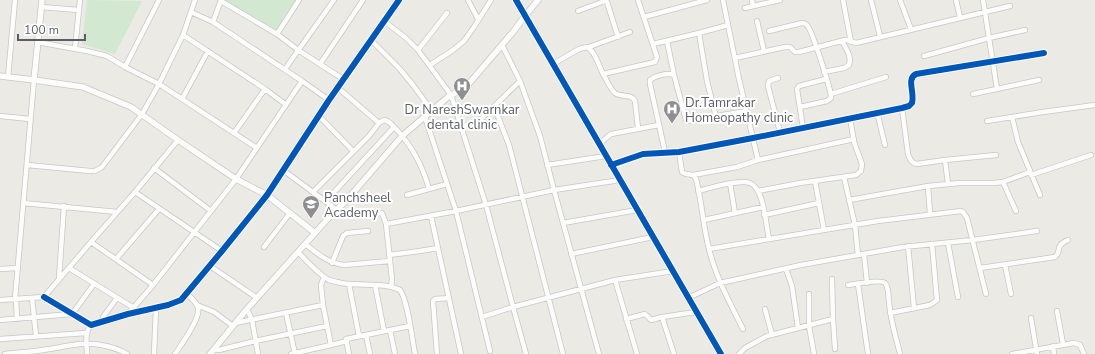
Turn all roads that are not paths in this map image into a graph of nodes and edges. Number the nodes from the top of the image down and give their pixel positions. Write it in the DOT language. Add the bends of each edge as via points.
graph roads {
  1 [pos="15,0"];
  2 [pos="42,0"];
  3 [pos="80,0"];
  4 [pos="158,0"];
  5 [pos="195,0"];
  6 [pos="221,0"];
  7 [pos="299,0"];
  8 [pos="334,0"];
  9 [pos="363,0"];
  10 [pos="399,0"];
  11 [pos="468,0"];
  12 [pos="491,0"];
  13 [pos="516,0"];
  14 [pos="538,0"];
  15 [pos="638,0"];
  16 [pos="706,0"];
  17 [pos="723,0"];
  18 [pos="752,0"];
  19 [pos="780,0"];
  20 [pos="844,0"];
  21 [pos="871,0"];
  22 [pos="900,0"];
  23 [pos="956,0"];
  24 [pos="983,0"];
  25 [pos="753,6"];
  26 [pos="1010,6"];
  27 [pos="41,7"];
  28 [pos="745,8"];
  29 [pos="79,10"];
  30 [pos="578,11"];
  31 [pos="985,11"];
  32 [pos="191,12"];
  33 [pos="447,13"];
  34 [pos="525,16"];
  35 [pos="644,17"];
  36 [pos="960,17"];
  37 [pos="478,19"];
  38 [pos="757,21"];
  39 [pos="213,22"];
  40 [pos="384,22"];
  41 [pos="728,25"];
  42 [pos="911,29"];
  43 [pos="1025,30"];
  44 [pos="769,31"];
  45 [pos="630,32"];
  46 [pos="699,33"];
  47 [pos="277,34"];
  48 [pos="183,35"];
  49 [pos="880,36"];
  50 [pos="618,37"];
  51 [pos="989,38"];
  52 [pos="371,40"];
  53 [pos="667,41"];
  54 [pos="842,41"];
  55 [pos="37,42"];
  56 [pos="851,42"];
  57 [pos="653,44"];
  58 [pos="502,45"];
  59 [pos="589,47"];
  60 [pos="75,48"];
  61 [pos="816,48"];
  62 [pos="298,50"];
  63 [pos="418,50"];
  64 [pos="208,51"];
  65 [pos="764,51"];
  66 [pos="1044,53"];
  67 [pos="924,56"];
  68 [pos="735,58"];
  69 [pos="992,61"];
  70 [pos="320,64"];
  71 [pos="553,64"];
  72 [pos="430,65"];
  73 [pos="125,67"];
  74 [pos="285,69"];
  75 [pos="824,72"];
  76 [pos="603,74"];
  77 [pos="674,74"];
  78 [pos="0,76"];
  79 [pos="8,77"];
  80 [pos="886,77"];
  81 [pos="778,78"];
  82 [pos="344,79"];
  83 [pos="826,79"];
  84 [pos="34,80"];
  85 [pos="1039,80"];
  86 [pos="302,81"];
  87 [pos="520,81"];
  88 [pos="159,84"];
  89 [pos="337,88"];
  90 [pos="265,89"];
  91 [pos="997,89"];
  92 [pos="831,94"];
  93 [pos="973,94"];
  94 [pos="451,95"];
  95 [pos="182,99"];
  96 [pos="329,100"];
  97 [pos="285,104"];
  98 [pos="1095,105"];
  99 [pos="494,106"];
  100 [pos="800,107"];
  101 [pos="902,108"];
  102 [pos="432,111"];
  103 [pos="746,111"];
  104 [pos="877,112"];
  105 [pos="142,114"];
  106 [pos="0,116"];
  107 [pos="319,116"];
  108 [pos="425,117"];
  109 [pos="716,117"];
  110 [pos="1012,117"];
  111 [pos="850,118"];
  112 [pos="30,119"];
  113 [pos="987,121"];
  114 [pos="379,122"];
  115 [pos="659,125"];
  116 [pos="394,127"];
  117 [pos="461,128"];
  118 [pos="638,128"];
  119 [pos="803,128"];
  120 [pos="780,132"];
  121 [pos="234,133"];
  122 [pos="402,136"];
  123 [pos="753,138"];
  124 [pos="178,140"];
  125 [pos="854,140"];
  126 [pos="599,144"];
  127 [pos="885,145"];
  128 [pos="257,148"];
  129 [pos="353,151"];
  130 [pos="665,152"];
  131 [pos="679,152"];
  132 [pos="996,155"];
  133 [pos="1091,155"];
  134 [pos="606,156"];
  135 [pos="758,160"];
  136 [pos="945,160"];
  137 [pos="547,164"];
  138 [pos="611,164"];
  139 [pos="26,165"];
  140 [pos="154,168"];
  141 [pos="283,170"];
  142 [pos="1030,174"];
  143 [pos="693,175"];
  144 [pos="844,177"];
  145 [pos="236,179"];
  146 [pos="620,180"];
  147 [pos="814,181"];
  148 [pos="1003,182"];
  149 [pos="447,184"];
  150 [pos="730,184"];
  151 [pos="948,184"];
  152 [pos="928,186"];
  153 [pos="429,189"];
  154 [pos="554,190"];
  155 [pos="698,191"];
  156 [pos="758,191"];
  157 [pos="135,192"];
  158 [pos="314,192"];
  159 [pos="266,195"];
  160 [pos="407,195"];
  161 [pos="1040,195"];
  162 [pos="522,197"];
  163 [pos="849,200"];
  164 [pos="326,201"];
  165 [pos="23,203"];
  166 [pos="819,203"];
  167 [pos="486,205"];
  168 [pos="64,206"];
  169 [pos="763,207"];
  170 [pos="159,209"];
  171 [pos="637,210"];
  172 [pos="212,211"];
  173 [pos="456,211"];
  174 [pos="117,212"];
  175 [pos="335,212"];
  176 [pos="1016,212"];
  177 [pos="290,213"];
  178 [pos="735,213"];
  179 [pos="930,214"];
  180 [pos="764,215"];
  181 [pos="431,216"];
  182 [pos="704,220"];
  183 [pos="563,223"];
  184 [pos="386,224"];
  185 [pos="854,225"];
  186 [pos="824,230"];
  187 [pos="368,231"];
  188 [pos="1037,231"];
  189 [pos="195,233"];
  190 [pos="315,233"];
  191 [pos="653,237"];
  192 [pos="769,239"];
  193 [pos="973,240"];
  194 [pos="1068,240"];
  195 [pos="90,242"];
  196 [pos="948,243"];
  197 [pos="305,244"];
  198 [pos="932,244"];
  199 [pos="908,246"];
  200 [pos="264,247"];
  201 [pos="438,248"];
  202 [pos="709,248"];
  203 [pos="222,251"];
  204 [pos="298,252"];
  205 [pos="571,254"];
  206 [pos="864,254"];
  207 [pos="389,255"];
  208 [pos="858,255"];
  209 [pos="116,259"];
  210 [pos="390,261"];
  211 [pos="332,262"];
  212 [pos="1005,265"];
  213 [pos="210,266"];
  214 [pos="18,268"];
  215 [pos="69,268"];
  216 [pos="980,268"];
  217 [pos="0,269"];
  218 [pos="786,269"];
  219 [pos="673,271"];
  220 [pos="324,277"];
  221 [pos="59,280"];
  222 [pos="615,280"];
  223 [pos="832,280"];
  224 [pos="720,283"];
  225 [pos="867,283"];
  226 [pos="94,284"];
  227 [pos="349,284"];
  228 [pos="858,284"];
  229 [pos="153,285"];
  230 [pos="375,285"];
  231 [pos="848,285"];
  232 [pos="391,287"];
  233 [pos="581,290"];
  234 [pos="186,293"];
  235 [pos="809,294"];
  236 [pos="986,294"];
  237 [pos="1011,294"];
  238 [pos="44,297"];
  239 [pos="448,297"];
  240 [pos="958,297"];
  241 [pos="32,298"];
  242 [pos="117,298"];
  243 [pos="258,298"];
  244 [pos="549,298"];
  245 [pos="688,298"];
  246 [pos="0,300"];
  247 [pos="15,300"];
  248 [pos="197,305"];
  249 [pos="323,305"];
  250 [pos="134,308"];
  251 [pos="156,308"];
  252 [pos="247,308"];
  253 [pos="513,308"];
  254 [pos="914,308"];
  255 [pos="764,309"];
  256 [pos="1057,311"];
  257 [pos="696,312"];
  258 [pos="286,313"];
  259 [pos="890,313"];
  260 [pos="72,314"];
  261 [pos="128,314"];
  262 [pos="103,317"];
  263 [pos="482,317"];
  264 [pos="662,317"];
  265 [pos="34,318"];
  266 [pos="1031,318"];
  267 [pos="17,319"];
  268 [pos="626,319"];
  269 [pos="833,319"];
  270 [pos="0,320"];
  271 [pos="252,320"];
  272 [pos="91,325"];
  273 [pos="234,325"];
  274 [pos="327,326"];
  275 [pos="410,326"];
  276 [pos="808,326"];
  277 [pos="798,328"];
  278 [pos="743,329"];
  279 [pos="390,330"];
  280 [pos="384,331"];
  281 [pos="86,333"];
  282 [pos="290,334"];
  283 [pos="366,335"];
  284 [pos="772,335"];
  285 [pos="36,336"];
  286 [pos="359,336"];
  287 [pos="0,339"];
  288 [pos="255,341"];
  289 [pos="346,341"];
  290 [pos="87,344"];
  291 [pos="1063,344"];
  292 [pos="331,345"];
  293 [pos="1053,346"];
  294 [pos="836,349"];
  295 [pos="490,351"];
  296 [pos="49,352"];
  297 [pos="212,352"];
  298 [pos="1036,352"];
  299 [pos="5,354"];
  300 [pos="86,354"];
  301 [pos="127,354"];
  302 [pos="154,354"];
  303 [pos="175,354"];
  304 [pos="258,354"];
  305 [pos="293,354"];
  306 [pos="349,354"];
  307 [pos="370,354"];
  308 [pos="395,354"];
  309 [pos="414,354"];
  310 [pos="438,354"];
  311 [pos="460,354"];
  312 [pos="526,354"];
  313 [pos="563,354"];
  314 [pos="599,354"];
  315 [pos="637,354"];
  316 [pos="674,354"];
  317 [pos="721,354"];
  318 [pos="739,354"];
  319 [pos="814,354"];
  320 [pos="868,354"];
  321 [pos="900,354"];
  322 [pos="1012,354"];
  323 [pos="1054,354"];
  324 [pos="1084,354"];
  1 -- 79 [label="street"];
  2 -- 27 [label="street"];
  3 -- 29 [label="street"];
  4 -- 73 [label="street"];
  5 -- 32 [label="street"];
  6 -- 39 [label="street"];
  6 -- 47 [label="street"];
  7 -- 47 [label="street"];
  8 -- 62 [label="street"];
  9 -- 70 [label="street"];
  10 -- 40 [label="street"];
  11 -- 37 [label="street"];
  12 -- 37 [label="street"];
  13 -- 34 [label="street"];
  14 -- 34 [label="street"];
  15 -- 35 [label="street"];
  16 -- 35 [label="street"];
  17 -- 41 [label="street"];
  18 -- 25 [label="street"];
  19 -- 25 [label="street"];
  20 -- 56 [label="street"];
  21 -- 49 [label="street"];
  22 -- 42 [label="street"];
  23 -- 36 [label="street"];
  24 -- 31 [label="street"];
  25 -- 28 [label="street"];
  26 -- 31 [label="street"];
  27 -- 29 [label="street"];
  27 -- 55 [label="street"];
  29 -- 60 [label="street"];
  30 -- 50 [label="street" via="605,1"];
  31 -- 36 [label="street"];
  31 -- 51 [label="street"];
  32 -- 39 [label="street"];
  32 -- 48 [label="street"];
  33 -- 63 [label="street"];
  34 -- 58 [label="street"];
  34 -- 71 [label="street"];
  35 -- 57 [label="street"];
  36 -- 42 [label="street"];
  37 -- 72 [label="street" via="464,41"];
  38 -- 65 [label="street"];
  39 -- 74 [label="street"];
  40 -- 52 [label="street"];
  40 -- 63 [label="street"];
  41 -- 46 [label="street"];
  41 -- 68 [label="street"];
  42 -- 49 [label="street"];
  43 -- 51 [label="street"];
  44 -- 61 [label="street" via="804,23 808,26"];
  45 -- 50 [label="street"];
  46 -- 53 [label="street"];
  46 -- 109 [label="street"];
  47 -- 62 [label="street"];
  48 -- 64 [label="street"];
  48 -- 88 [label="street"];
  49 -- 56 [label="street"];
  50 -- 59 [label="street"];
  51 -- 67 [label="street"];
  51 -- 69 [label="street"];
  52 -- 82 [label="street"];
  52 -- 102 [label="street" via="399,68"];
  53 -- 57 [label="street"];
  53 -- 77 [label="street"];
  54 -- 56 [label="street"];
  54 -- 61 [label="street"];
  54 -- 75 [label="street" via="849,54 849,65"];
  55 -- 60 [label="street"];
  55 -- 84 [label="street"];
  57 -- 76 [label="street" via="656,62"];
  58 -- 87 [label="street"];
  58 -- 94 [label="street" via="466,87"];
  59 -- 71 [label="street" via="580,49"];
  59 -- 76 [label="street"];
  60 -- 73 [label="street" via="107,56"];
  61 -- 65 [label="street" via="795,52 788,46"];
  61 -- 75 [label="street"];
  62 -- 70 [label="street"];
  62 -- 74 [label="street"];
  63 -- 72 [label="street"];
  64 -- 90 [label="street"];
  64 -- 95 [label="street"];
  65 -- 68 [label="street"];
  66 -- 69 [label="street"];
  68 -- 103 [label="street"];
  69 -- 91 [label="street"];
  69 -- 101 [label="street" via="916,74 910,80 912,103"];
  70 -- 82 [label="street"];
  71 -- 126 [label="street"];
  72 -- 94 [label="street"];
  73 -- 88 [label="street"];
  74 -- 86 [label="street"];
  75 -- 83 [label="street"];
  76 -- 118 [label="street" via="615,93 634,98"];
  77 -- 109 [label="street" via="686,120 689,122"];
  77 -- 115 [label="street" via="650,80"];
  78 -- 79 [label="street"];
  79 -- 84 [label="street"];
  80 -- 92 [label="street"];
  81 -- 120 [label="street" via="770,80 768,84"];
  82 -- 89 [label="street"];
  83 -- 92 [label="street"];
  83 -- 100 [label="street" via="797,88"];
  84 -- 105 [label="street" via="83,87 131,106"];
  84 -- 112 [label="street"];
  85 -- 91 [label="street"];
  86 -- 96 [label="street"];
  86 -- 97 [label="street"];
  87 -- 99 [label="street"];
  87 -- 137 [label="street" via="540,136"];
  88 -- 95 [label="street"];
  88 -- 105 [label="street"];
  89 -- 96 [label="street"];
  89 -- 114 [label="street"];
  90 -- 97 [label="street"];
  90 -- 121 [label="street"];
  91 -- 93 [label="street"];
  92 -- 100 [label="street" via="831,98 827,100"];
  94 -- 102 [label="street"];
  94 -- 117 [label="street"];
  95 -- 121 [label="street"];
  96 -- 107 [label="street"];
  97 -- 128 [label="street"];
  98 -- 110 [label="street"];
  99 -- 117 [label="street" via="479,121"];
  99 -- 162 [label="street" via="509,145"];
  100 -- 119 [label="street"];
  101 -- 104 [label="street"];
  101 -- 136 [label="street" via="911,161 917,164"];
  102 -- 108 [label="street"];
  103 -- 109 [label="street"];
  103 -- 123 [label="street"];
  104 -- 111 [label="street"];
  104 -- 127 [label="street"];
  105 -- 124 [label="street"];
  105 -- 139 [label="street" via="99,169 90,171"];
  106 -- 112 [label="street"];
  107 -- 129 [label="street"];
  107 -- 141 [label="street"];
  108 -- 122 [label="street"];
  108 -- 149 [label="street"];
  110 -- 113 [label="street"];
  110 -- 142 [label="street"];
  111 -- 119 [label="street"];
  111 -- 125 [label="street"];
  112 -- 139 [label="street"];
  114 -- 116 [label="street" via="386,120"];
  114 -- 129 [label="street"];
  115 -- 118 [label="street"];
  115 -- 130 [label="street"];
  116 -- 122 [label="street"];
  116 -- 164 [label="street"];
  117 -- 167 [label="street"];
  118 -- 126 [label="street" via="611,134"];
  119 -- 120 [label="street"];
  120 -- 123 [label="street"];
  121 -- 128 [label="street"];
  122 -- 153 [label="street" via="418,159"];
  122 -- 175 [label="street"];
  123 -- 131 [label="street"];
  123 -- 135 [label="street"];
  124 -- 140 [label="street"];
  124 -- 145 [label="street"];
  125 -- 135 [label="street"];
  125 -- 144 [label="street" via="862,168 856,175"];
  126 -- 134 [label="street"];
  128 -- 145 [label="street"];
  129 -- 158 [label="street"];
  130 -- 131 [label="street"];
  130 -- 138 [label="street" via="643,154"];
  131 -- 143 [label="street" via="682,172"];
  132 -- 136 [label="street"];
  133 -- 142 [label="street"];
  134 -- 137 [label="street"];
  134 -- 138 [label="street"];
  135 -- 143 [label="street" via="737,167"];
  136 -- 151 [label="street"];
  137 -- 154 [label="street"];
  138 -- 146 [label="street"];
  139 -- 165 [label="street"];
  140 -- 157 [label="street"];
  140 -- 172 [label="street"];
  141 -- 158 [label="street"];
  141 -- 159 [label="street"];
  142 -- 148 [label="street"];
  142 -- 161 [label="street"];
  143 -- 155 [label="street"];
  144 -- 147 [label="street"];
  144 -- 163 [label="street"];
  145 -- 159 [label="street"];
  145 -- 172 [label="street"];
  146 -- 154 [label="street"];
  146 -- 171 [label="street"];
  147 -- 156 [label="street"];
  147 -- 166 [label="street"];
  148 -- 151 [label="street"];
  148 -- 176 [label="street"];
  149 -- 153 [label="street"];
  149 -- 173 [label="street"];
  150 -- 155 [label="street"];
  150 -- 156 [label="street" via="749,182"];
  150 -- 178 [label="street"];
  151 -- 152 [label="street"];
  152 -- 163 [label="street"];
  152 -- 179 [label="street"];
  153 -- 160 [label="street"];
  154 -- 162 [label="street"];
  154 -- 183 [label="street"];
  155 -- 182 [label="street"];
  156 -- 169 [label="street"];
  157 -- 170 [label="street"];
  157 -- 174 [label="street"];
  158 -- 164 [label="street"];
  159 -- 177 [label="street"];
  159 -- 203 [label="street"];
  162 -- 167 [label="street"];
  162 -- 244 [label="street"];
  163 -- 185 [label="street"];
  164 -- 175 [label="street"];
  165 -- 168 [label="street"];
  165 -- 214 [label="street"];
  166 -- 180 [label="street"];
  166 -- 186 [label="street"];
  167 -- 173 [label="street"];
  167 -- 253 [label="street"];
  168 -- 174 [label="street"];
  168 -- 221 [label="street"];
  169 -- 178 [label="street"];
  169 -- 180 [label="street"];
  170 -- 189 [label="street"];
  170 -- 209 [label="street"];
  171 -- 183 [label="street"];
  171 -- 191 [label="street"];
  172 -- 189 [label="street"];
  173 -- 181 [label="street"];
  173 -- 263 [label="street"];
  174 -- 195 [label="street"];
  175 -- 184 [label="street" via="382,213"];
  175 -- 190 [label="street"];
  177 -- 190 [label="street"];
  177 -- 200 [label="street"];
  178 -- 182 [label="street"];
  179 -- 185 [label="street"];
  179 -- 193 [label="street" via="963,212"];
  180 -- 192 [label="street"];
  181 -- 184 [label="street"];
  181 -- 201 [label="street"];
  182 -- 202 [label="street"];
  183 -- 205 [label="street"];
  184 -- 207 [label="street"];
  185 -- 186 [label="street"];
  185 -- 208 [label="street"];
  186 -- 192 [label="street"];
  187 -- 211 [label="street" via="347,233 343,236"];
  188 -- 193 [label="street"];
  189 -- 203 [label="street"];
  189 -- 229 [label="street"];
  190 -- 197 [label="street"];
  191 -- 205 [label="street"];
  191 -- 219 [label="street"];
  192 -- 202 [label="street"];
  193 -- 196 [label="street"];
  193 -- 216 [label="street"];
  194 -- 212 [label="street" via="1059,246 1055,257"];
  195 -- 209 [label="street"];
  195 -- 215 [label="street"];
  196 -- 198 [label="street"];
  196 -- 240 [label="street"];
  197 -- 204 [label="street"];
  197 -- 211 [label="street"];
  198 -- 199 [label="street"];
  198 -- 254 [label="street" via="937,300 930,305"];
  199 -- 206 [label="street"];
  199 -- 254 [label="street"];
  201 -- 207 [label="street"];
  201 -- 239 [label="street"];
  202 -- 224 [label="street"];
  203 -- 213 [label="street"];
  204 -- 220 [label="street"];
  204 -- 243 [label="street"];
  205 -- 233 [label="street"];
  206 -- 208 [label="street"];
  206 -- 225 [label="street"];
  207 -- 210 [label="street"];
  208 -- 218 [label="street"];
  209 -- 229 [label="street"];
  210 -- 211 [label="street" via="344,264"];
  210 -- 232 [label="street"];
  212 -- 216 [label="street"];
  212 -- 237 [label="street"];
  213 -- 234 [label="street"];
  213 -- 243 [label="street"];
  214 -- 217 [label="street"];
  214 -- 247 [label="street"];
  215 -- 221 [label="street"];
  215 -- 226 [label="street"];
  216 -- 236 [label="street"];
  218 -- 224 [label="street"];
  218 -- 277 [label="street" via="792,286"];
  219 -- 222 [label="street"];
  219 -- 245 [label="street"];
  220 -- 227 [label="street" via="330,281"];
  220 -- 249 [label="street" via="321,285"];
  221 -- 238 [label="street"];
  222 -- 233 [label="street"];
  222 -- 268 [label="street"];
  223 -- 269 [label="street"];
  224 -- 245 [label="street"];
  224 -- 278 [label="street"];
  225 -- 228 [label="street"];
  225 -- 259 [label="street" via="885,283"];
  226 -- 242 [label="street"];
  226 -- 260 [label="street"];
  227 -- 230 [label="street"];
  227 -- 286 [label="street"];
  228 -- 231 [label="street"];
  228 -- 320 [label="street"];
  229 -- 250 [label="street"];
  230 -- 232 [label="street"];
  230 -- 280 [label="street"];
  232 -- 275 [label="street" via="397,289 404,297"];
  233 -- 244 [label="street"];
  233 -- 314 [label="street"];
  234 -- 248 [label="street"];
  234 -- 251 [label="street" via="181,300"];
  235 -- 276 [label="street"];
  238 -- 241 [label="street"];
  238 -- 260 [label="street"];
  239 -- 310 [label="street" via="435,299 433,302"];
  239 -- 311 [label="street"];
  241 -- 247 [label="street"];
  241 -- 265 [label="street"];
  242 -- 250 [label="street"];
  242 -- 262 [label="street"];
  243 -- 252 [label="street"];
  244 -- 253 [label="street"];
  244 -- 313 [label="street"];
  245 -- 257 [label="street"];
  246 -- 247 [label="street"];
  247 -- 267 [label="street"];
  248 -- 273 [label="street"];
  248 -- 303 [label="street" via="198,315"];
  249 -- 258 [label="street"];
  249 -- 274 [label="street"];
  250 -- 261 [label="street"];
  251 -- 261 [label="street"];
  251 -- 302 [label="street"];
  252 -- 271 [label="street"];
  252 -- 273 [label="street"];
  253 -- 263 [label="street"];
  253 -- 312 [label="street"];
  254 -- 259 [label="street"];
  255 -- 284 [label="street"];
  256 -- 291 [label="street"];
  257 -- 264 [label="street"];
  257 -- 317 [label="street"];
  258 -- 271 [label="street"];
  258 -- 282 [label="street"];
  259 -- 321 [label="street"];
  260 -- 265 [label="street"];
  260 -- 272 [label="street"];
  261 -- 272 [label="street"];
  263 -- 295 [label="street"];
  264 -- 268 [label="street" via="649,320 643,314"];
  264 -- 316 [label="street"];
  265 -- 267 [label="street"];
  265 -- 285 [label="street"];
  266 -- 298 [label="street"];
  267 -- 270 [label="street"];
  268 -- 315 [label="street"];
  269 -- 276 [label="street"];
  269 -- 294 [label="street"];
  271 -- 273 [label="street"];
  271 -- 288 [label="street"];
  272 -- 281 [label="street"];
  273 -- 297 [label="street"];
  274 -- 282 [label="street"];
  274 -- 292 [label="street"];
  275 -- 279 [label="street"];
  275 -- 309 [label="street"];
  276 -- 277 [label="street"];
  276 -- 319 [label="street"];
  277 -- 284 [label="street"];
  279 -- 280 [label="street"];
  279 -- 308 [label="street"];
  280 -- 283 [label="street"];
  281 -- 285 [label="street"];
  281 -- 290 [label="street"];
  282 -- 288 [label="street"];
  282 -- 305 [label="street"];
  283 -- 286 [label="street"];
  283 -- 307 [label="street"];
  284 -- 318 [label="street" via="760,339"];
  285 -- 287 [label="street"];
  286 -- 289 [label="street"];
  288 -- 297 [label="street"];
  288 -- 304 [label="street"];
  289 -- 292 [label="street"];
  289 -- 306 [label="street"];
  290 -- 296 [label="street" via="75,344"];
  290 -- 300 [label="street"];
  290 -- 301 [label="street" via="103,345"];
  291 -- 293 [label="street"];
  291 -- 324 [label="street" via="1074,342 1080,345"];
  292 -- 305 [label="street"];
  293 -- 298 [label="street"];
  293 -- 323 [label="street"];
  296 -- 299 [label="street"];
  298 -- 322 [label="street"];
}
